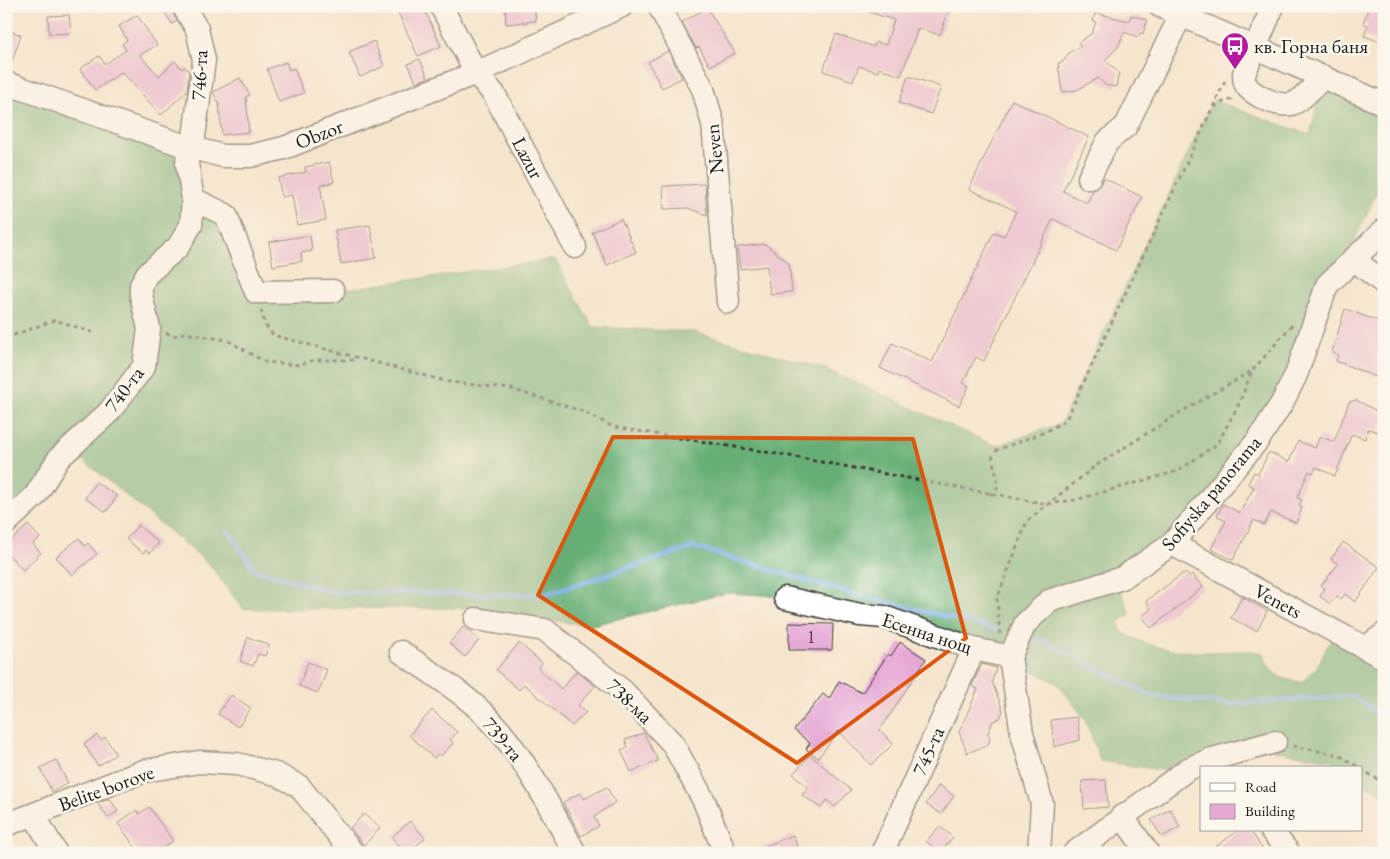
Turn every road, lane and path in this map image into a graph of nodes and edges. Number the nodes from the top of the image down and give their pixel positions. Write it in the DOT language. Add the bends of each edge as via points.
graph roads {
  1 [pos="183,6"];
  2 [pos="441,6"];
  3 [pos="622,6"];
  4 [pos="659,6"];
  5 [pos="1160,6"];
  6 [pos="1273,6"];
  7 [pos="1181,15"];
  8 [pos="1257,48"];
  9 [pos="476,73"];
  10 [pos="1228,75"];
  11 [pos="1324,77"];
  12 [pos="6,83"];
  13 [pos="1384,104"];
  14 [pos="188,147"];
  15 [pos="1089,178"];
  16 [pos="192,199"];
  17 [pos="1384,230"];
  18 [pos="575,247"];
  19 [pos="1353,259"];
  20 [pos="1384,283"];
  21 [pos="333,291"];
  22 [pos="256,292"];
  23 [pos="728,302"];
  24 [pos="147,320"];
  25 [pos="1296,321"];
  26 [pos="95,333"];
  27 [pos="6,338"];
  28 [pos="363,360"];
  29 [pos="1252,371"];
  30 [pos="990,495"];
  31 [pos="1047,504"];
  32 [pos="6,523"];
  33 [pos="1172,544"];
  34 [pos="785,598"];
  35 [pos="476,619"];
  36 [pos="1384,634"];
  37 [pos="974,649"];
  38 [pos="401,652"];
  39 [pos="1374,653"];
  40 [pos="1010,657"];
  41 [pos="1275,742"];
  42 [pos="1215,763"];
  43 [pos="1200,766"];
  44 [pos="1202,766"];
  45 [pos="1357,766"];
  46 [pos="1362,769"];
  47 [pos="1384,783"];
  48 [pos="34,815"];
  49 [pos="1122,816"];
  50 [pos="6,824"];
  51 [pos="1273,832"];
  52 [pos="56,853"];
  53 [pos="353,853"];
  54 [pos="575,853"];
  55 [pos="725,853"];
  56 [pos="882,853"];
  57 [pos="1038,853"];
  58 [pos="1074,853"];
  59 [pos="1148,853"];
  60 [pos="1289,853"];
  1 -- 14 [label="street, 746-та" via="197,29 204,60 194,137"];
  2 -- 9 [label="street, Lazur"];
  3 -- 9 [label="street, Obzor"];
  4 -- 23 [label="street, Neven" via="702,89 713,124"];
  5 -- 7 [label="street"];
  6 -- 8 [label="street"];
  7 -- 8 [label="street"];
  7 -- 15 [label="street" via="1126,126 1107,142"];
  8 -- 11 [label="street"];
  8 -- 11 [label="street" via="1244,74 1244,83 1256,94 1274,102 1291,104"];
  9 -- 14 [label="street, Obzor" via="284,148 250,156 223,156"];
  9 -- 18 [label="street, Lazur" via="494,94"];
  10 -- 30 [label="path" via="1066,420 996,450 992,458 997,489"];
  11 -- 13 [label="street"];
  12 -- 14 [label="street, Obzor"];
  14 -- 16 [label="street, 740-та" via="186,164"];
  16 -- 22 [label="street" via="226,215"];
  16 -- 24 [label="street, 740-та" via="186,235 178,247 147,274 141,285"];
  17 -- 19 [label="street, Sofiyska panorama"];
  19 -- 20 [label="street"];
  19 -- 33 [label="street, Sofiyska panorama" via="1327,285 1296,375 1282,403 1258,440"];
  21 -- 22 [label="street"];
  22 -- 28 [label="path" via="266,325 273,336"];
  24 -- 28 [label="path" via="173,336 184,333 227,340 265,362 299,365 314,360"];
  24 -- 32 [label="street, 740-та" via="149,329 144,366 109,412 58,458 35,496"];
  25 -- 29 [label="path"];
  26 -- 27 [label="path" via="55,320"];
  28 -- 30 [label="path" via="449,382 511,389 582,411 612,427 784,455"];
  29 -- 31 [label="path" via="1094,467"];
  29 -- 31 [label="path" via="1239,404 1217,444 1178,470 1075,500"];
  30 -- 31 [label="path"];
  31 -- 40 [label="path" via="1027,521 997,599 1000,634"];
  33 -- 39 [label="street, Venets"];
  33 -- 40 [label="street, Sofiyska panorama" via="1122,578 1049,601 1025,624"];
  34 -- 37 [label="street, Есенна нощ" via="860,615 884,617"];
  35 -- 55 [label="street, 738-ма" via="545,630 623,691 673,744 704,800"];
  36 -- 39 [label="street"];
  37 -- 40 [label="street, Есенна нощ"];
  37 -- 56 [label="street, 745-та"];
  38 -- 54 [label="street, 739-та" via="462,695 498,729 532,775"];
  40 -- 57 [label="street" via="1022,733 1042,804"];
  41 -- 42 [label="street"];
  41 -- 45 [label="path" via="1339,755"];
  42 -- 44 [label="street"];
  43 -- 49 [label="street" via="1188,769"];
  46 -- 47 [label="path"];
  48 -- 50 [label="street, Belite borove"];
  48 -- 52 [label="street"];
  48 -- 53 [label="street, Belite borove" via="144,771 199,762 237,764 276,774 299,786"];
  49 -- 58 [label="street"];
  49 -- 59 [label="street"];
  51 -- 60 [label="street"];
}
